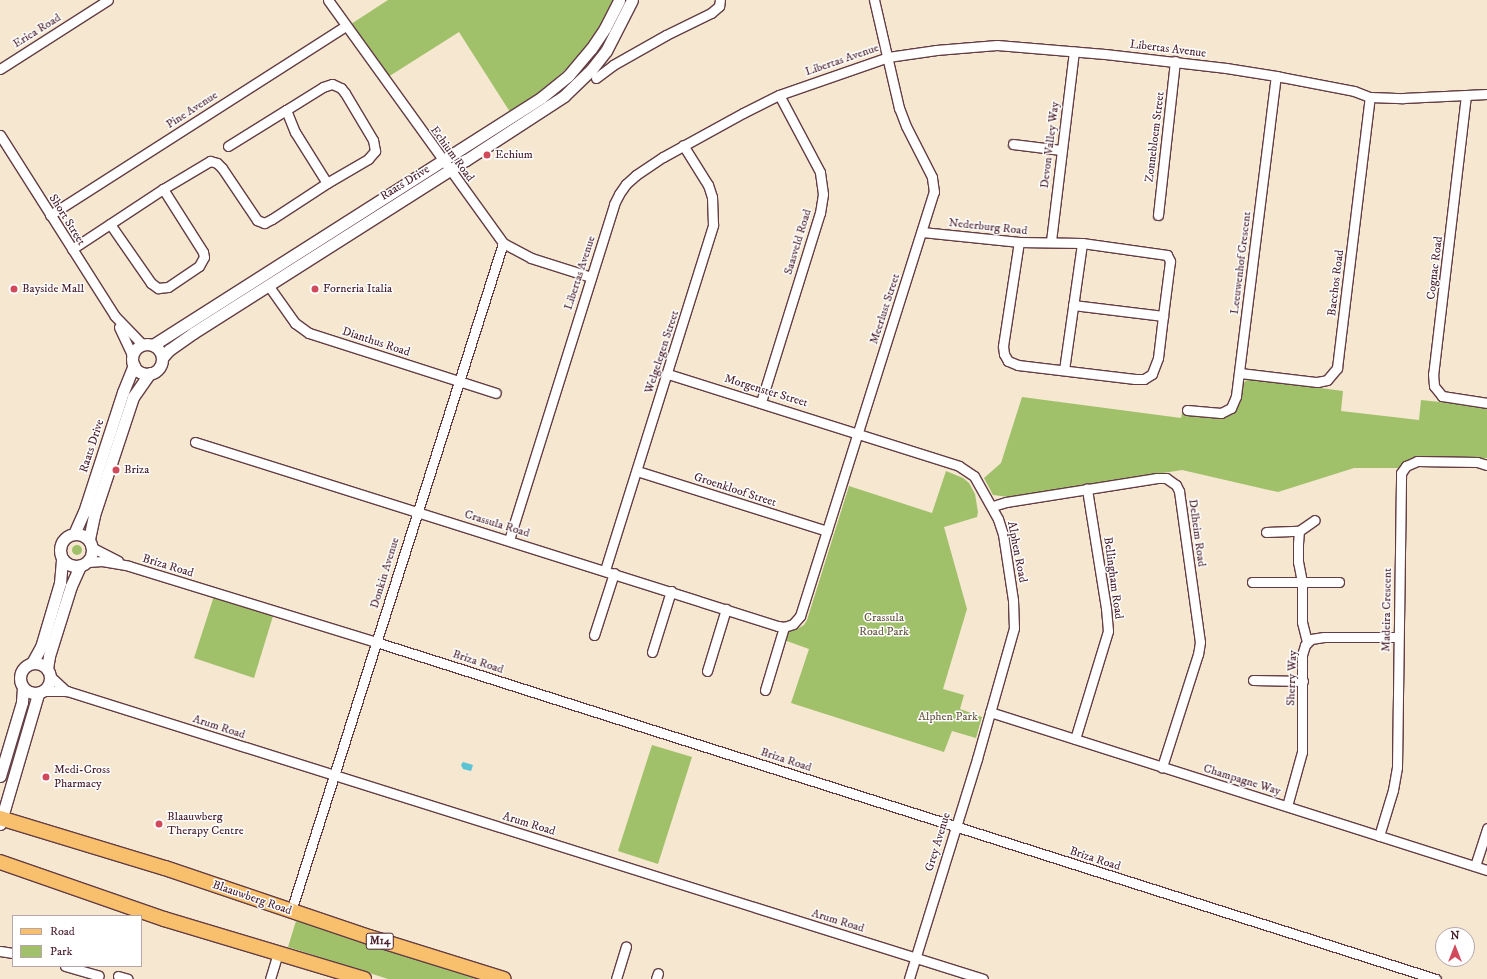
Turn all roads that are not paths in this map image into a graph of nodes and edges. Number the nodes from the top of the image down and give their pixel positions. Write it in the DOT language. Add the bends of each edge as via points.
graph roads {
  1 [pos="108,0"];
  2 [pos="328,0"];
  3 [pos="618,0"];
  4 [pos="632,0"];
  5 [pos="720,0"];
  6 [pos="874,0"];
  7 [pos="346,26"];
  8 [pos="1074,51"];
  9 [pos="888,57"];
  10 [pos="1175,61"];
  11 [pos="0,69"];
  12 [pos="1276,76"];
  13 [pos="596,78"];
  14 [pos="1487,94"];
  15 [pos="779,95"];
  16 [pos="1466,95"];
  17 [pos="1370,97"];
  18 [pos="286,110"];
  19 [pos="0,135"];
  20 [pos="1013,144"];
  21 [pos="683,145"];
  22 [pos="228,146"];
  23 [pos="1061,150"];
  24 [pos="443,161"];
  25 [pos="450,171"];
  26 [pos="327,183"];
  27 [pos="163,189"];
  28 [pos="50,215"];
  29 [pos="1158,215"];
  30 [pos="110,224"];
  31 [pos="922,232"];
  32 [pos="1051,241"];
  33 [pos="1019,242"];
  34 [pos="503,243"];
  35 [pos="1082,243"];
  36 [pos="72,249"];
  37 [pos="591,277"];
  38 [pos="268,285"];
  39 [pos="1073,305"];
  40 [pos="114,316"];
  41 [pos="1163,316"];
  42 [pos="148,345"];
  43 [pos="162,358"];
  44 [pos="133,360"];
  45 [pos="1064,370"];
  46 [pos="1240,372"];
  47 [pos="150,373"];
  48 [pos="668,374"];
  49 [pos="459,382"];
  50 [pos="496,393"];
  51 [pos="761,402"];
  52 [pos="1487,403"];
  53 [pos="1187,410"];
  54 [pos="858,434"];
  55 [pos="195,442"];
  56 [pos="1487,465"];
  57 [pos="637,471"];
  58 [pos="1088,489"];
  59 [pos="993,506"];
  60 [pos="416,513"];
  61 [pos="1315,520"];
  62 [pos="827,531"];
  63 [pos="1299,531"];
  64 [pos="1266,532"];
  65 [pos="74,534"];
  66 [pos="509,540"];
  67 [pos="91,544"];
  68 [pos="62,559"];
  69 [pos="84,564"];
  70 [pos="129,566"];
  71 [pos="610,572"];
  72 [pos="1252,582"];
  73 [pos="1302,582"];
  74 [pos="1339,582"];
  75 [pos="671,592"];
  76 [pos="726,609"];
  77 [pos="784,627"];
  78 [pos="594,635"];
  79 [pos="1398,637"];
  80 [pos="1306,640"];
  81 [pos="376,642"];
  82 [pos="652,652"];
  83 [pos="32,663"];
  84 [pos="707,671"];
  85 [pos="49,673"];
  86 [pos="1253,680"];
  87 [pos="1303,681"];
  88 [pos="23,688"];
  89 [pos="764,690"];
  90 [pos="67,691"];
  91 [pos="41,692"];
  92 [pos="990,712"];
  93 [pos="1075,739"];
  94 [pos="1162,767"];
  95 [pos="0,776"];
  96 [pos="335,776"];
  97 [pos="1287,806"];
  98 [pos="0,820"];
  99 [pos="955,827"];
  100 [pos="1487,828"];
  101 [pos="1379,836"];
  102 [pos="0,862"];
  103 [pos="1475,866"];
  104 [pos="1487,870"];
  105 [pos="291,911"];
  106 [pos="626,947"];
  107 [pos="0,951"];
  108 [pos="278,952"];
  109 [pos="12,953"];
  110 [pos="916,958"];
  111 [pos="68,967"];
  112 [pos="99,976"];
  113 [pos="118,976"];
  114 [pos="128,979"];
  115 [pos="270,979"];
  116 [pos="364,979"];
  117 [pos="504,979"];
  118 [pos="616,979"];
  119 [pos="909,979"];
  120 [pos="983,979"];
  121 [pos="1436,979"];
  1 -- 11 [label="street, Erica Road"];
  2 -- 7 [label="street, Echium Road"];
  3 -- 24 [label="street, Raats Drive" via="597,41 568,76 528,107"];
  4 -- 25 [label="street, Raats Drive" via="606,51 579,83 550,107"];
  5 -- 13 [label="street" via="719,6 711,13 612,65"];
  6 -- 9 [label="street, Meerlust Street"];
  7 -- 24 [label="street, Echium Road"];
  7 -- 28 [label="street, Pine Avenue"];
  8 -- 9 [label="street, Libertas Avenue" via="997,45"];
  8 -- 10 [label="street, Libertas Avenue"];
  8 -- 23 [label="street, Devon Valley Way"];
  9 -- 15 [label="street, Libertas Avenue"];
  9 -- 31 [label="street, Meerlust Street" via="899,108 934,185"];
  10 -- 12 [label="street, Libertas Avenue"];
  10 -- 29 [label="street, Zonnebloem Street"];
  12 -- 17 [label="street, Libertas Avenue" via="1354,91"];
  12 -- 46 [label="street, Leeuwenhof Crescent"];
  14 -- 16 [label="street, Libertas Avenue"];
  15 -- 21 [label="street, Libertas Avenue"];
  15 -- 51 [label="street, Saasveld Road" via="820,172 824,194"];
  16 -- 17 [label="street, Libertas Avenue"];
  16 -- 52 [label="street, Cognac Road" via="1434,386 1442,396"];
  17 -- 46 [label="street, Bacchos Road" via="1337,368 1327,380 1317,382"];
  18 -- 22 [label="street"];
  18 -- 26 [label="street" via="295,132"];
  18 -- 26 [label="street" via="332,84 345,93 373,140 374,151 368,159"];
  19 -- 28 [label="street, Short Street"];
  20 -- 23 [label="street"];
  21 -- 37 [label="street, Libertas Avenue" via="626,184 614,204"];
  21 -- 48 [label="street, Welgelegen Street" via="708,185 714,218 711,236"];
  23 -- 32 [label="street, Devon Valley Way"];
  24 -- 25 [label="street, Echium Road"];
  24 -- 42 [label="street, Raats Drive"];
  25 -- 34 [label="street, Echium Road"];
  25 -- 38 [label="street, Raats Drive"];
  26 -- 27 [label="street" via="264,223 254,217 222,168 215,162 206,163"];
  27 -- 30 [label="street"];
  27 -- 30 [label="street" via="203,252 204,257 200,266 168,287 158,288 151,283"];
  28 -- 36 [label="street, Short Street"];
  30 -- 36 [label="street"];
  31 -- 33 [label="street, Nederburg Road"];
  31 -- 54 [label="street, Meerlust Street"];
  32 -- 33 [label="street, Nederburg Road"];
  32 -- 35 [label="street, Nederburg Road"];
  33 -- 45 [label="street" via="1003,346 1004,354 1008,361 1014,364"];
  34 -- 37 [label="street, Echium Road" via="531,258"];
  34 -- 49 [label="street, Donkin Avenue"];
  35 -- 39 [label="street"];
  35 -- 41 [label="street, Nederburg Road" via="1167,255 1170,261"];
  36 -- 40 [label="street, Short Street"];
  37 -- 66 [label="street, Libertas Avenue"];
  38 -- 43 [label="street, Raats Drive" via="180,341"];
  38 -- 49 [label="street, Dianthus Road" via="295,323 309,333"];
  39 -- 41 [label="street"];
  39 -- 45 [label="street"];
  40 -- 42 [label="street, Short Street"];
  40 -- 44 [label="street, Short Street"];
  41 -- 45 [label="street" via="1156,366 1150,377 1135,379"];
  42 -- 43 [label="street" via="160,352"];
  42 -- 44 [label="street" via="138,346"];
  43 -- 47 [label="street" via="158,368"];
  44 -- 47 [label="street" via="140,372"];
  44 -- 65 [label="street, Raats Drive" via="84,512"];
  46 -- 53 [label="street, Leeuwenhof Crescent" via="1231,408 1221,413"];
  47 -- 67 [label="street, Raats Drive" via="133,397 94,515"];
  48 -- 51 [label="street, Morgenster Street"];
  48 -- 57 [label="street, Welgelegen Street"];
  49 -- 50 [label="street, Dianthus Road"];
  49 -- 60 [label="street, Donkin Avenue"];
  51 -- 54 [label="street, Morgenster Street"];
  54 -- 59 [label="street, Alphen Road" via="959,466 974,476"];
  54 -- 62 [label="street, Meerlust Street"];
  55 -- 60 [label="street, Crassula Road"];
  56 -- 79 [label="street, Madeira Crescent" via="1477,462 1417,461 1409,463 1403,469 1400,478"];
  57 -- 62 [label="street, Groenkloof Street"];
  57 -- 71 [label="street, Welgelegen Street"];
  58 -- 59 [label="street, Delheim Road"];
  58 -- 93 [label="street, Bellingham Road" via="1108,630"];
  58 -- 94 [label="street, Delheim Road" via="1166,478 1172,480 1179,491 1200,642"];
  59 -- 92 [label="street, Alphen Road" via="1003,534 1014,620 1012,636"];
  60 -- 66 [label="street, Crassula Road"];
  60 -- 81 [label="street, Donkin Avenue"];
  61 -- 63 [label="street"];
  62 -- 77 [label="street, Meerlust Street" via="800,616 793,624"];
  63 -- 64 [label="street"];
  63 -- 73 [label="street" via="1298,562"];
  65 -- 67 [label="street" via="83,535"];
  65 -- 68 [label="street" via="62,542"];
  66 -- 71 [label="street, Crassula Road"];
  67 -- 69 [label="street" via="92,556"];
  67 -- 70 [label="street, Briza Road"];
  68 -- 69 [label="street" via="68,564"];
  68 -- 83 [label="street" via="60,583 40,647"];
  69 -- 70 [label="street, Briza Road" via="102,561"];
  69 -- 85 [label="street" via="69,592 49,656"];
  70 -- 81 [label="street, Briza Road"];
  71 -- 75 [label="street, Crassula Road"];
  71 -- 78 [label="street, Welgelegen Street"];
  72 -- 73 [label="street"];
  73 -- 74 [label="street"];
  73 -- 80 [label="street" via="1302,622"];
  75 -- 76 [label="street, Crassula Road"];
  75 -- 82 [label="street"];
  76 -- 77 [label="street, Crassula Road"];
  76 -- 84 [label="street"];
  77 -- 89 [label="street"];
  79 -- 80 [label="street, Sherry Way" via="1316,637"];
  79 -- 101 [label="street, Madeira Crescent" via="1396,778"];
  80 -- 87 [label="street, Sherry Way" via="1302,655"];
  81 -- 96 [label="street, Donkin Avenue"];
  81 -- 99 [label="street, Briza Road"];
  83 -- 85 [label="street" via="42,664"];
  83 -- 88 [label="street" via="21,673 20,681"];
  85 -- 90 [label="street, Arum Road"];
  85 -- 91 [label="street" via="49,685"];
  86 -- 87 [label="street"];
  87 -- 97 [label="street, Sherry Way" via="1301,760"];
  88 -- 91 [label="street" via="31,693"];
  88 -- 95 [label="street" via="22,702"];
  90 -- 91 [label="street, Arum Road"];
  90 -- 96 [label="street, Arum Road"];
  91 -- 98 [label="street"];
  92 -- 93 [label="street, Champagne Way"];
  92 -- 99 [label="street, Grey Avenue"];
  93 -- 94 [label="street, Champagne Way"];
  94 -- 97 [label="street, Champagne Way"];
  96 -- 105 [label="street, Donkin Avenue"];
  96 -- 110 [label="street, Arum Road"];
  97 -- 101 [label="street, Champagne Way"];
  98 -- 105 [label="main road, Blaauwberg Road / M14" via="165,868"];
  99 -- 110 [label="street, Grey Avenue"];
  99 -- 121 [label="street, Briza Road"];
  100 -- 103 [label="street"];
  101 -- 103 [label="street, Champagne Way"];
  102 -- 108 [label="main road" via="164,918"];
  103 -- 104 [label="street, Champagne Way"];
  105 -- 117 [label="main road, Blaauwberg Road / M14"];
  106 -- 118 [label="street"];
  107 -- 109 [label="street"];
  108 -- 115 [label="street"];
  108 -- 116 [label="main road"];
  110 -- 119 [label="street, Grey Avenue"];
  110 -- 120 [label="street, Arum Road"];
  111 -- 112 [label="street"];
  113 -- 114 [label="street"];
}
